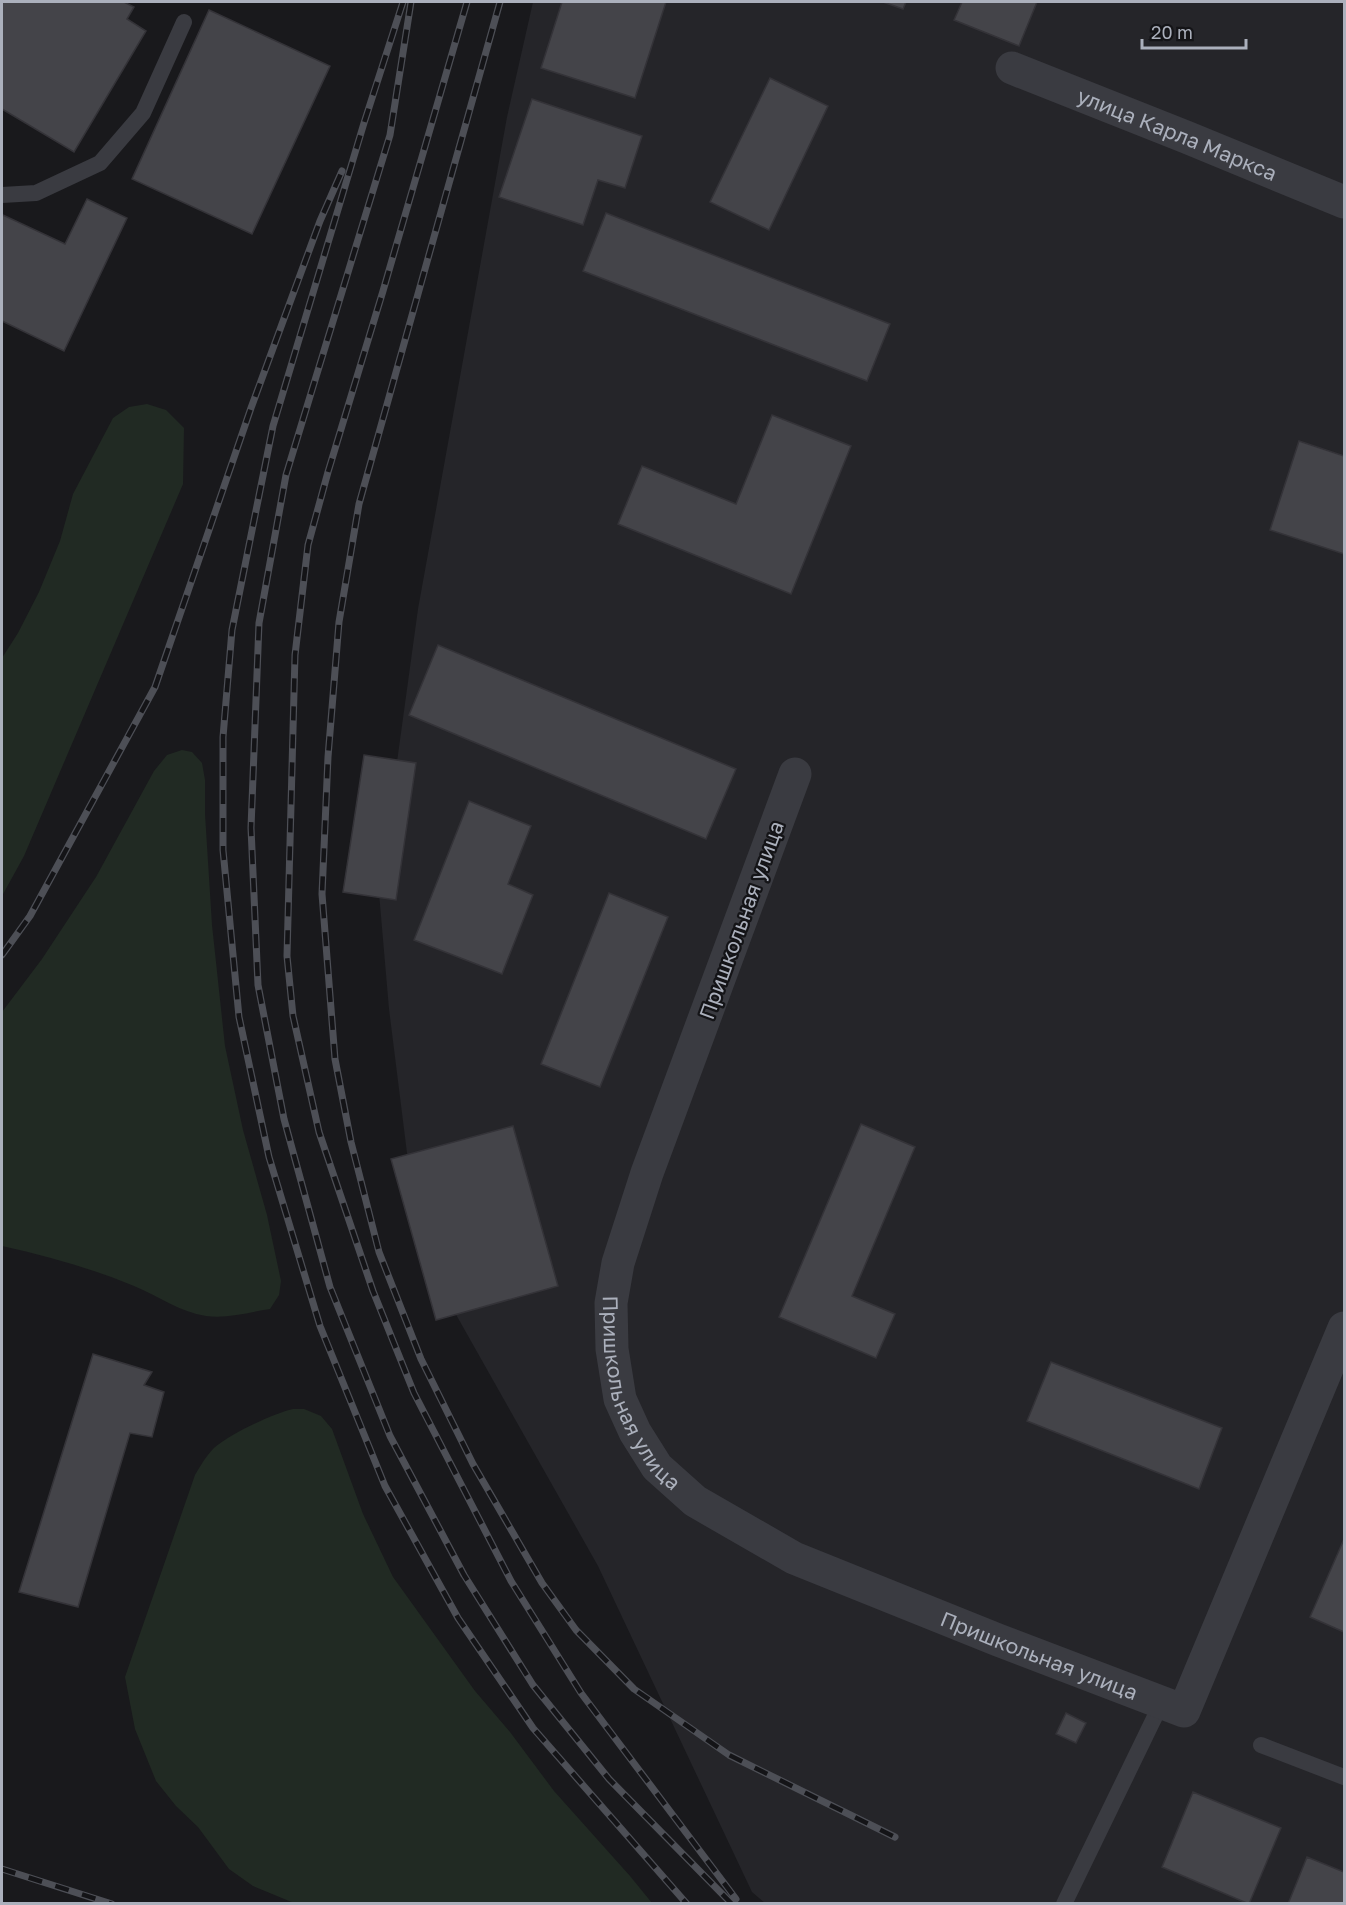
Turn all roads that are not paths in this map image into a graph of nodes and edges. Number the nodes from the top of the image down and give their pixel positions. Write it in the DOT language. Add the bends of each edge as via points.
graph roads {
  1 [pos="184,22"];
  2 [pos="1011,68"];
  3 [pos="2,195"];
  4 [pos="1344,202"];
  5 [pos="795,774"];
  6 [pos="1344,1328"];
  7 [pos="1173,1707"];
  8 [pos="1261,1745"];
  9 [pos="1344,1777"];
  10 [pos="1064,1904"];
  1 -- 3 [label="lane" via="143,113 100,163 36,194"];
  2 -- 4 [label="street, улица Карла Маркса"];
  5 -- 7 [label="street, Пришкольная улица" via="647,1173 618,1263 611,1303 612,1349 620,1398 657,1467 695,1501 794,1558"];
  6 -- 7 [label="street"];
  7 -- 10 [label="lane"];
  8 -- 9 [label="lane"];
}
